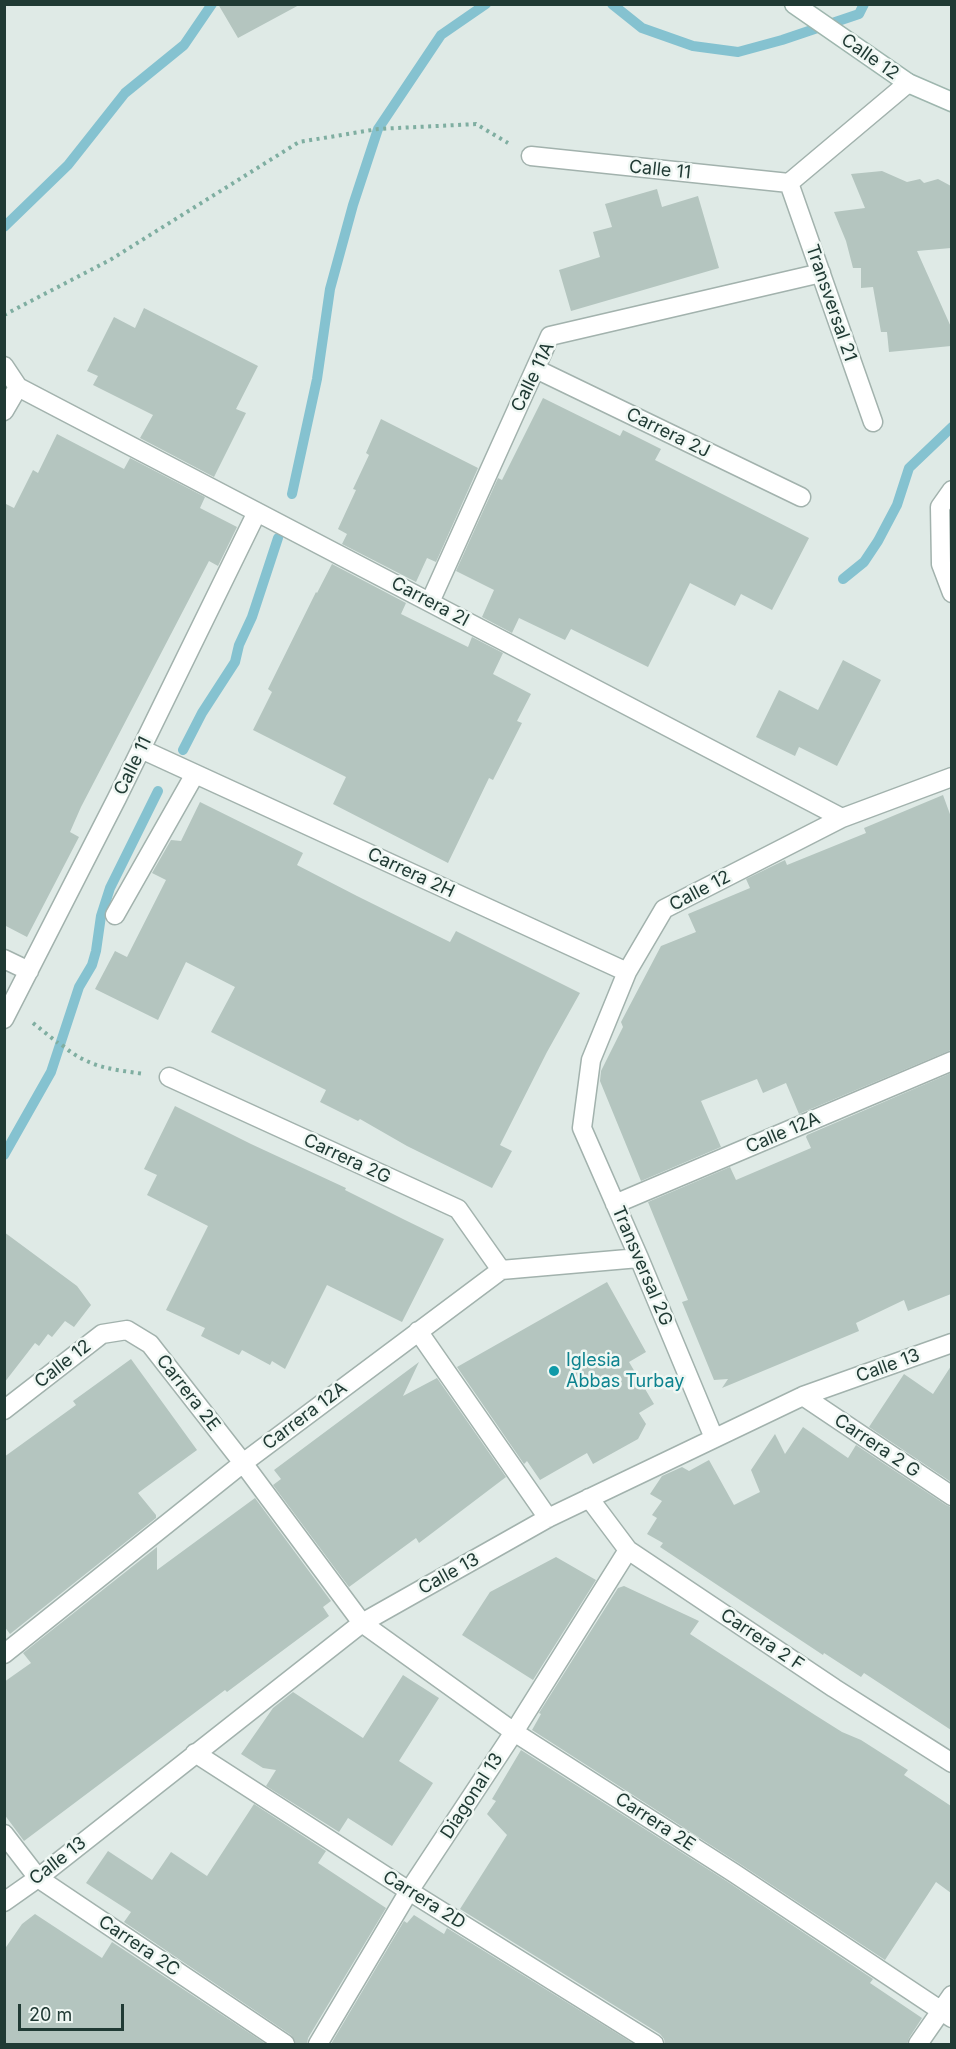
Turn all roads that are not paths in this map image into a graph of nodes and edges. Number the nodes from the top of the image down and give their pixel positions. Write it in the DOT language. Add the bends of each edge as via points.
graph roads {
  1 [pos="794,4"];
  2 [pos="908,83"];
  3 [pos="951,102"];
  4 [pos="531,156"];
  5 [pos="789,183"];
  6 [pos="821,273"];
  7 [pos="4,366"];
  8 [pos="536,369"];
  9 [pos="18,387"];
  10 [pos="4,411"];
  11 [pos="873,422"];
  12 [pos="951,490"];
  13 [pos="801,497"];
  14 [pos="257,512"];
  15 [pos="951,593"];
  16 [pos="430,602"];
  17 [pos="141,749"];
  18 [pos="195,774"];
  19 [pos="951,777"];
  20 [pos="842,818"];
  21 [pos="115,915"];
  22 [pos="4,959"];
  23 [pos="29,971"];
  24 [pos="627,972"];
  25 [pos="4,1019"];
  26 [pos="951,1061"];
  27 [pos="169,1077"];
  28 [pos="582,1128"];
  29 [pos="615,1204"];
  30 [pos="639,1258"];
  31 [pos="501,1270"];
  32 [pos="127,1330"];
  33 [pos="418,1331"];
  34 [pos="951,1343"];
  35 [pos="804,1396"];
  36 [pos="4,1410"];
  37 [pos="714,1438"];
  38 [pos="243,1462"];
  39 [pos="951,1496"];
  40 [pos="589,1498"];
  41 [pos="548,1518"];
  42 [pos="628,1550"];
  43 [pos="362,1623"];
  44 [pos="4,1654"];
  45 [pos="514,1732"];
  46 [pos="195,1753"];
  47 [pos="951,1763"];
  48 [pos="4,1834"];
  49 [pos="38,1878"];
  50 [pos="409,1892"];
  51 [pos="4,1902"];
  52 [pos="951,1995"];
  53 [pos="946,2015"];
  54 [pos="285,2044"];
  55 [pos="318,2044"];
  56 [pos="654,2044"];
  57 [pos="918,2044"];
  1 -- 2 [label="street, Calle 12"];
  2 -- 3 [label="street, Calle 12"];
  2 -- 5 [label="street"];
  4 -- 5 [label="street, Calle 11"];
  5 -- 6 [label="street, Transversal 21"];
  6 -- 8 [label="street, Calle 11A" via="550,336"];
  6 -- 11 [label="street, Transversal 21"];
  7 -- 9 [label="street"];
  8 -- 13 [label="street, Carrera 2J"];
  8 -- 16 [label="street, Calle 11A"];
  9 -- 10 [label="street"];
  9 -- 14 [label="street, Carrera 2I"];
  12 -- 15 [label="street" via="940,507 941,564"];
  14 -- 16 [label="street, Carrera 2I"];
  14 -- 17 [label="street, Calle 11"];
  16 -- 20 [label="street, Carrera 2I"];
  17 -- 18 [label="street, Carrera 2H"];
  17 -- 23 [label="street, Calle 11"];
  18 -- 21 [label="street"];
  18 -- 24 [label="street, Carrera 2H"];
  19 -- 20 [label="street, Calle 12"];
  20 -- 24 [label="street, Calle 12" via="664,909"];
  22 -- 23 [label="street"];
  23 -- 25 [label="street, Calle 11"];
  24 -- 28 [label="street, Calle 12" via="591,1060"];
  26 -- 29 [label="street, Calle 12A"];
  27 -- 31 [label="street, Carrera 2G" via="459,1209"];
  28 -- 29 [label="street, Transversal 2G"];
  29 -- 30 [label="street, Transversal 2G"];
  30 -- 31 [label="street"];
  30 -- 37 [label="street, Transversal 2G"];
  31 -- 33 [label="street, Carrera 12A"];
  32 -- 36 [label="street, Calle 12" via="102,1334"];
  32 -- 38 [label="street, Carrera 2E" via="150,1344"];
  33 -- 38 [label="street, Carrera 12A"];
  33 -- 41 [label="street"];
  34 -- 35 [label="street, Calle 13"];
  35 -- 37 [label="street, Calle 13"];
  35 -- 39 [label="street, Carrera 2 G"];
  37 -- 40 [label="street, Calle 13"];
  38 -- 43 [label="street, Carrera 2E"];
  38 -- 44 [label="street, Carrera 12A"];
  40 -- 41 [label="street, Calle 13"];
  40 -- 42 [label="street, Carrera 2 F"];
  41 -- 43 [label="street, Calle 13"];
  42 -- 45 [label="street, Diagonal 13"];
  42 -- 47 [label="street, Carrera 2 F"];
  43 -- 45 [label="street, Carrera 2E"];
  43 -- 46 [label="street, Calle 13"];
  45 -- 50 [label="street, Diagonal 13"];
  45 -- 53 [label="street, Carrera 2E" via="734,1872"];
  46 -- 49 [label="street, Calle 13"];
  46 -- 50 [label="street, Carrera 2D"];
  48 -- 49 [label="street, Carrera 2C"];
  49 -- 51 [label="street, Calle 13"];
  49 -- 54 [label="street, Carrera 2C"];
  50 -- 55 [label="street, Diagonal 13"];
  50 -- 56 [label="street, Carrera 2D"];
  52 -- 53 [label="street"];
  53 -- 57 [label="street"];
}
